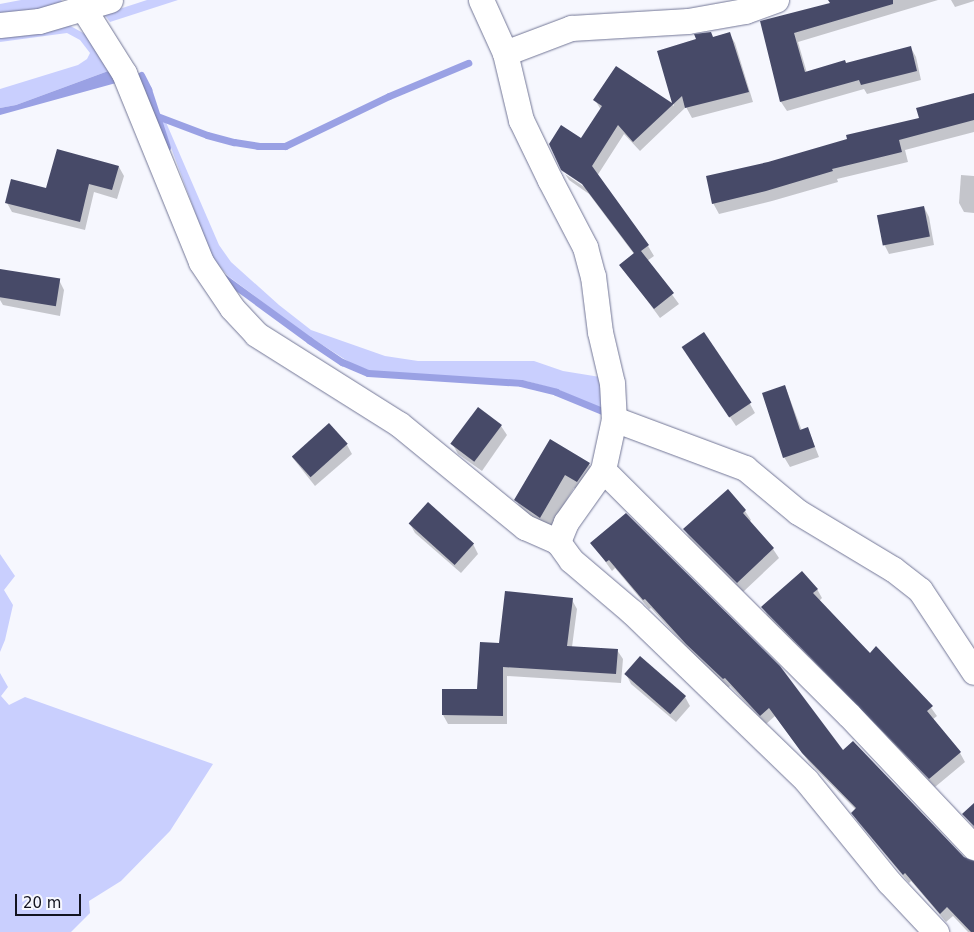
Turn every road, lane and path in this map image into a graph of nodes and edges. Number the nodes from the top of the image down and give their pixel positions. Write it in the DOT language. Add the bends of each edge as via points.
graph roads {
  1 [pos="110,0"];
  2 [pos="481,0"];
  3 [pos="776,0"];
  4 [pos="83,8"];
  5 [pos="0,26"];
  6 [pos="505,53"];
  7 [pos="614,419"];
  8 [pos="603,470"];
  9 [pos="558,542"];
  10 [pos="974,672"];
  11 [pos="974,847"];
  12 [pos="936,932"];
  1 -- 4 [label="street"];
  2 -- 6 [label="street"];
  3 -- 6 [label="street" via="745,11 688,21 571,28"];
  4 -- 5 [label="street" via="39,21"];
  4 -- 9 [label="street" via="124,73 201,262 232,308 256,334 399,424 525,527"];
  6 -- 7 [label="street" via="522,120 585,247 612,383"];
  7 -- 8 [label="street"];
  7 -- 10 [label="street" via="745,468 798,512 893,569 920,590"];
  8 -- 9 [label="street" via="566,522"];
  8 -- 11 [label="street" via="849,715"];
  9 -- 12 [label="street" via="571,560 632,612 806,780 888,882"];
}
